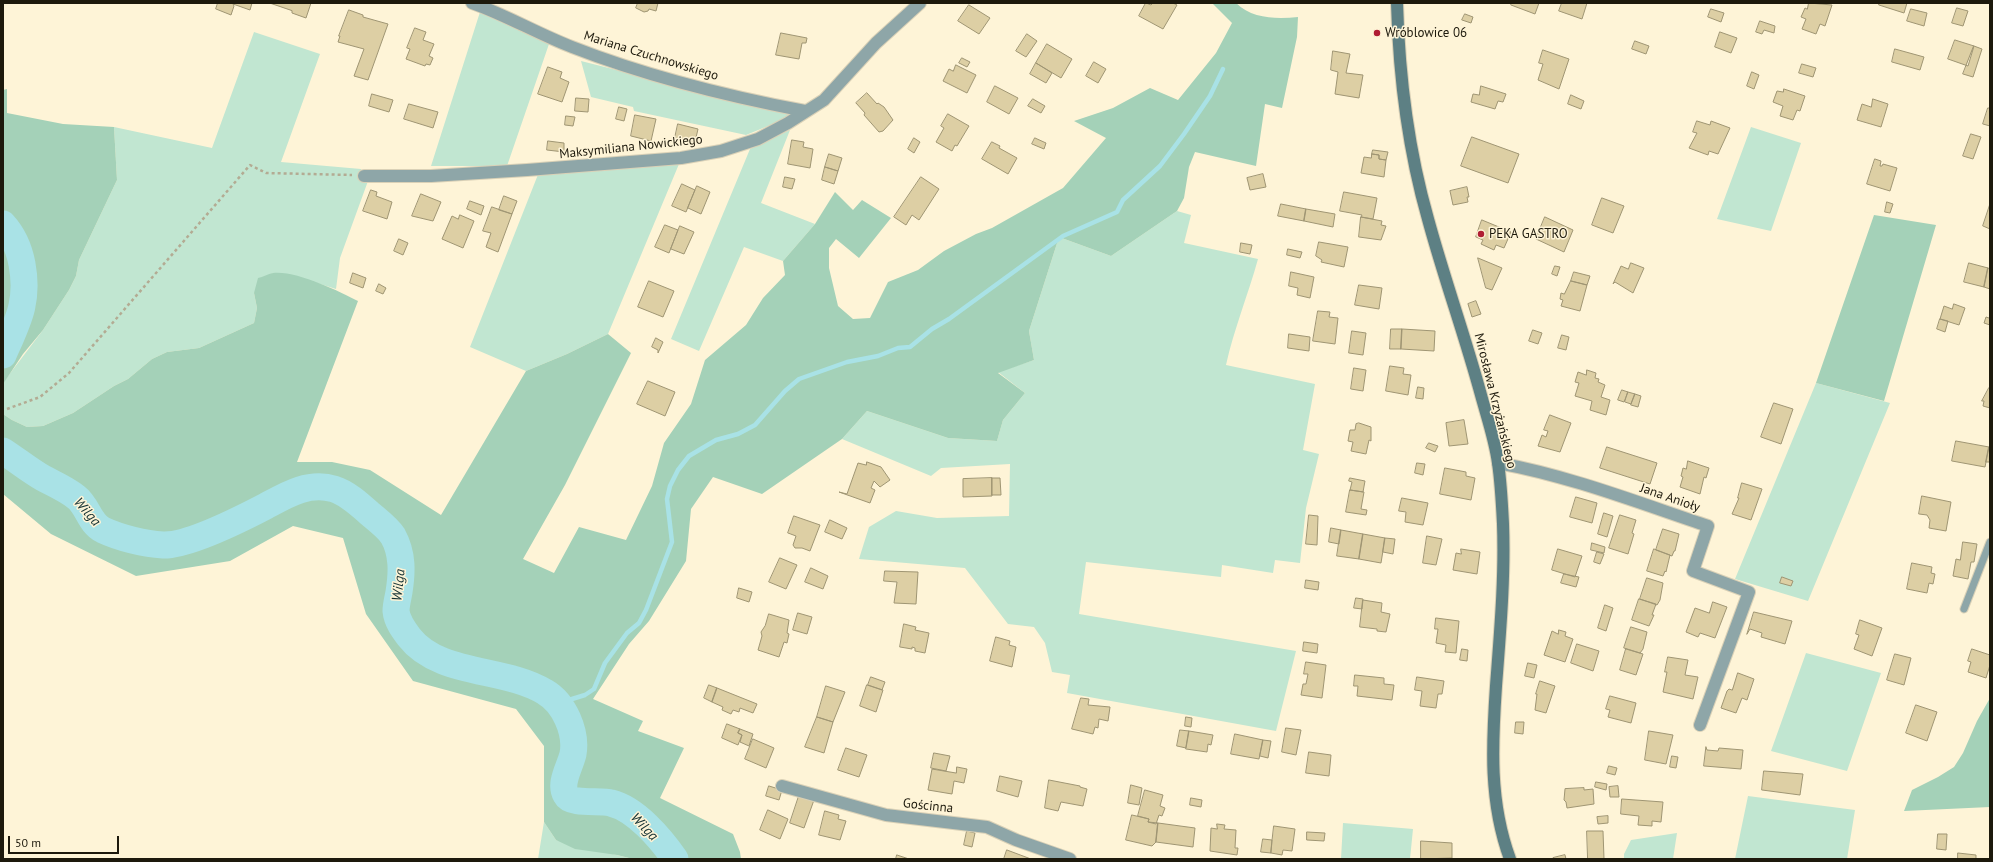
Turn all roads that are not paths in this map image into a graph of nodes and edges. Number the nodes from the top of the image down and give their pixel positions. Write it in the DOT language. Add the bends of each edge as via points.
graph roads {
  1 [pos="472,3"];
  2 [pos="920,3"];
  3 [pos="1397,3"];
  4 [pos="805,111"];
  5 [pos="364,176"];
  6 [pos="1498,463"];
  7 [pos="1990,542"];
  8 [pos="1964,609"];
  9 [pos="1700,724"];
  10 [pos="782,786"];
  11 [pos="1070,859"];
  12 [pos="1510,859"];
  1 -- 4 [label="street, Mariana Czuchnowskiego" via="571,47 645,72 757,102"];
  2 -- 4 [label="street, Maksymiliana Nowickiego" via="876,43 824,100"];
  3 -- 6 [label="street, Mirosława Krzyżańskiego" via="1400,63 1414,159 1427,217 1470,353"];
  4 -- 5 [label="street, Maksymiliana Nowickiego" via="758,139 721,151 681,158 458,175"];
  6 -- 9 [label="street, Jana Anioły" via="1531,469 1615,494 1708,526 1693,571 1749,592"];
  6 -- 12 [label="street, Mirosława Krzyżańskiego" via="1503,560 1492,756 1498,811"];
  7 -- 8 [label="lane"];
  10 -- 11 [label="street, Gościnna" via="886,816 987,827"];
}
